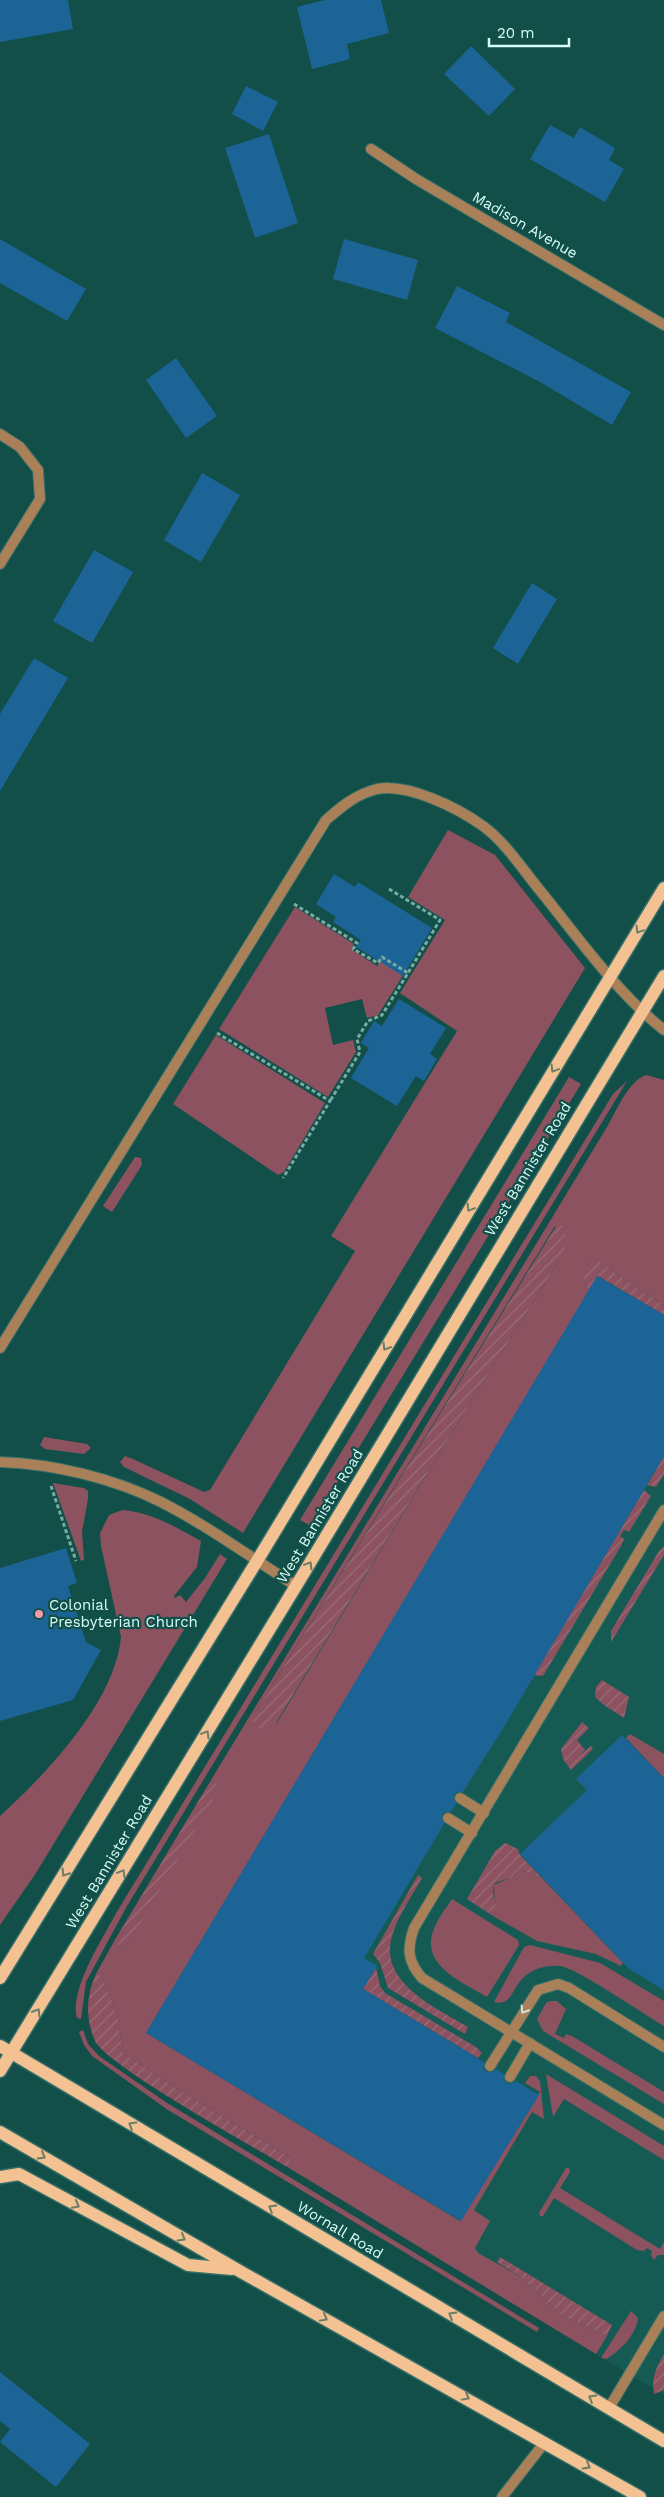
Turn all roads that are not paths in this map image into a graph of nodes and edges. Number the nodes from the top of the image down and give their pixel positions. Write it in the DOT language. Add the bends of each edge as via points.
graph roads {
  1 [pos="371,150"];
  2 [pos="664,325"];
  3 [pos="0,434"];
  4 [pos="0,564"];
  5 [pos="664,888"];
  6 [pos="610,976"];
  7 [pos="664,976"];
  8 [pos="642,1012"];
  9 [pos="664,1030"];
  10 [pos="0,1348"];
  11 [pos="0,1462"];
  12 [pos="664,1510"];
  13 [pos="257,1561"];
  14 [pos="296,1586"];
  15 [pos="460,1798"];
  16 [pos="484,1813"];
  17 [pos="448,1818"];
  18 [pos="472,1833"];
  19 [pos="0,1978"];
  20 [pos="511,2032"];
  21 [pos="530,2043"];
  22 [pos="0,2046"];
  23 [pos="664,2047"];
  24 [pos="12,2053"];
  25 [pos="490,2066"];
  26 [pos="0,2071"];
  27 [pos="510,2077"];
  28 [pos="664,2125"];
  29 [pos="0,2132"];
  30 [pos="0,2176"];
  31 [pos="236,2269"];
  32 [pos="664,2316"];
  33 [pos="609,2408"];
  34 [pos="664,2441"];
  35 [pos="545,2442"];
  36 [pos="502,2497"];
  37 [pos="640,2497"];
  1 -- 2 [label="street, Madison Avenue"];
  3 -- 4 [label="street" via="20,447 38,470 40,499"];
  5 -- 6 [label="main road, West Bannister Road, one-way"];
  6 -- 8 [label="street"];
  6 -- 10 [label="street" via="504,845 483,826 425,796 396,789 373,790 348,802 326,820"];
  6 -- 13 [label="main road, West Bannister Road, one-way"];
  7 -- 8 [label="main road, West Bannister Road"];
  8 -- 9 [label="street"];
  14 -- 8 [label="main road, West Bannister Road, one-way"];
  11 -- 13 [label="street" via="20,1462 93,1477 132,1489 180,1512"];
  12 -- 16 [label="street"];
  13 -- 14 [label="street"];
  13 -- 19 [label="main road, West Bannister Road, one-way"];
  24 -- 14 [label="main road, West Bannister Road, one-way"];
  15 -- 16 [label="street"];
  16 -- 18 [label="street"];
  17 -- 18 [label="street"];
  18 -- 20 [label="street" via="414,1928 408,1955 422,1978"];
  20 -- 21 [label="street"];
  23 -- 20 [label="street, one-way" via="558,1984 538,1990"];
  20 -- 25 [label="street"];
  21 -- 27 [label="street"];
  21 -- 28 [label="street"];
  22 -- 24 [label="main road, Wornall Road"];
  24 -- 26 [label="main road, West Bannister Road"];
  33 -- 24 [label="main road, Wornall Road, one-way"];
  29 -- 31 [label="main road, one-way"];
  30 -- 31 [label="main road, one-way" via="19,2174 188,2264"];
  31 -- 35 [label="main road, one-way"];
  32 -- 33 [label="street"];
  33 -- 34 [label="main road, Wornall Road"];
  35 -- 36 [label="street"];
  35 -- 37 [label="main road, one-way"];
}
